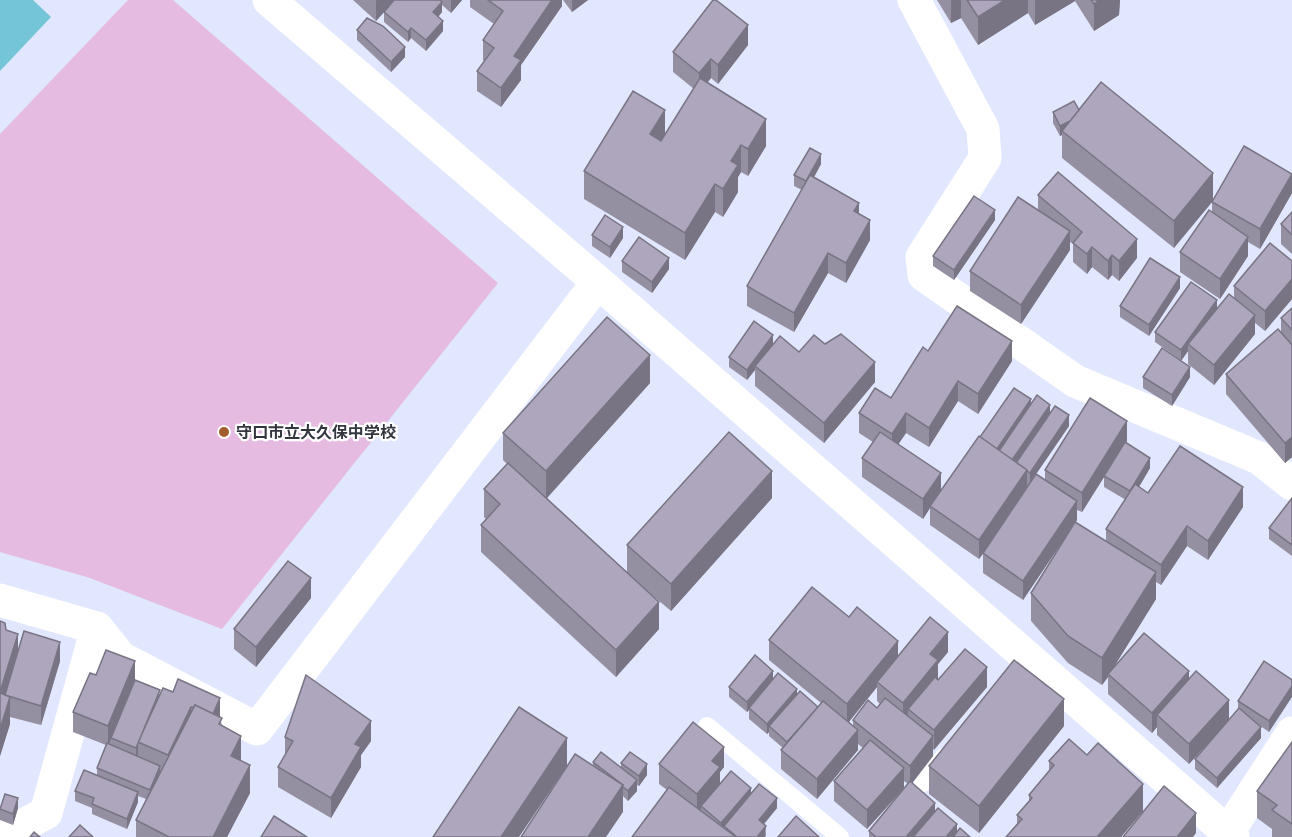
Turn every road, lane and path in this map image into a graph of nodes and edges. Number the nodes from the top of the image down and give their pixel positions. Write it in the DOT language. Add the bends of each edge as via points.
graph roads {
  1 [pos="269,0"];
  2 [pos="914,0"];
  3 [pos="598,282"];
  4 [pos="1292,484"];
  5 [pos="0,600"];
  6 [pos="97,628"];
  7 [pos="707,726"];
  8 [pos="1292,733"];
  9 [pos="952,747"];
  10 [pos="923,783"];
  11 [pos="1229,836"];
  12 [pos="1,837"];
  13 [pos="840,837"];
  1 -- 3 [label="street"];
  2 -- 4 [label="street" via="983,129 985,158 922,257 924,275 1074,381 1259,458"];
  3 -- 6 [label="street" via="257,729 122,658"];
  3 -- 11 [label="street" via="1019,665"];
  5 -- 6 [label="street"];
  6 -- 12 [label="street" via="46,813"];
  7 -- 13 [label="lane"];
  8 -- 11 [label="street"];
  9 -- 10 [label="lane"];
}
